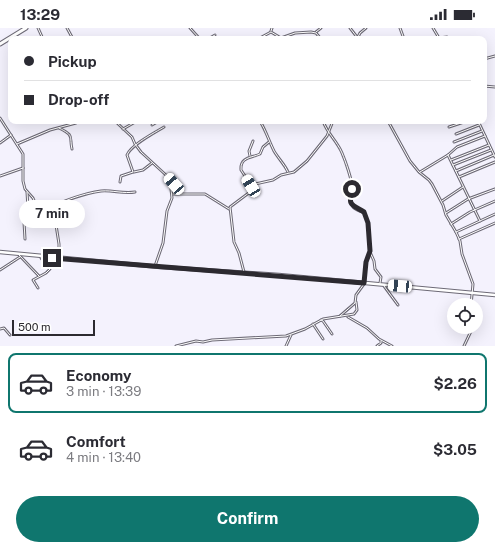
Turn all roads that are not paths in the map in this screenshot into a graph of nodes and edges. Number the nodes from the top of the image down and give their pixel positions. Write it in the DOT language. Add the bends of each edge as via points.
graph roads {
  1 [pos="26,28"];
  2 [pos="190,28"];
  3 [pos="272,28"];
  4 [pos="321,28"];
  5 [pos="366,28"];
  6 [pos="271,32"];
  7 [pos="316,33"];
  8 [pos="13,36"];
  9 [pos="197,36"];
  10 [pos="264,36"];
  11 [pos="277,36"];
  12 [pos="288,36"];
  13 [pos="318,36"];
  14 [pos="359,36"];
  15 [pos="0,118"];
  16 [pos="72,124"];
  17 [pos="118,124"];
  18 [pos="131,124"];
  19 [pos="155,124"];
  20 [pos="262,124"];
  21 [pos="325,124"];
  22 [pos="332,124"];
  23 [pos="390,124"];
  24 [pos="458,124"];
  25 [pos="479,125"];
  26 [pos="152,126"];
  27 [pos="164,127"];
  28 [pos="449,127"];
  29 [pos="55,129"];
  30 [pos="122,129"];
  31 [pos="482,131"];
  32 [pos="329,132"];
  33 [pos="456,134"];
  34 [pos="11,135"];
  35 [pos="485,136"];
  36 [pos="253,141"];
  37 [pos="269,142"];
  38 [pos="454,142"];
  39 [pos="0,143"];
  40 [pos="16,144"];
  41 [pos="136,145"];
  42 [pos="489,145"];
  43 [pos="72,149"];
  44 [pos="491,150"];
  45 [pos="448,156"];
  46 [pos="495,156"];
  47 [pos="250,157"];
  48 [pos="450,160"];
  49 [pos="495,162"];
  50 [pos="153,163"];
  51 [pos="453,165"];
  52 [pos="24,168"];
  53 [pos="456,171"];
  54 [pos="133,172"];
  55 [pos="419,172"];
  56 [pos="288,173"];
  57 [pos="0,176"];
  58 [pos="458,177"];
  59 [pos="120,182"];
  60 [pos="174,184"];
  61 [pos="251,186"];
  62 [pos="463,187"];
  63 [pos="495,189"];
  64 [pos="26,192"];
  65 [pos="135,192"];
  66 [pos="181,193"];
  67 [pos="172,194"];
  68 [pos="468,198"];
  69 [pos="441,202"];
  70 [pos="495,202"];
  71 [pos="230,209"];
  72 [pos="474,210"];
  73 [pos="42,211"];
  74 [pos="446,213"];
  75 [pos="495,214"];
  76 [pos="480,221"];
  77 [pos="495,223"];
  78 [pos="451,224"];
  79 [pos="456,232"];
  80 [pos="25,239"];
  81 [pos="459,239"];
  82 [pos="370,251"];
  83 [pos="0,252"];
  84 [pos="19,256"];
  85 [pos="40,256"];
  86 [pos="59,258"];
  87 [pos="155,266"];
  88 [pos="0,270"];
  89 [pos="244,272"];
  90 [pos="40,276"];
  91 [pos="364,283"];
  92 [pos="382,285"];
  93 [pos="38,288"];
  94 [pos="472,292"];
  95 [pos="495,295"];
  96 [pos="472,298"];
  97 [pos="355,302"];
  98 [pos="398,305"];
  99 [pos="340,316"];
  100 [pos="347,316"];
  101 [pos="321,320"];
  102 [pos="313,324"];
  103 [pos="0,329"];
  104 [pos="332,334"];
  105 [pos="470,334"];
  106 [pos="10,335"];
  107 [pos="291,335"];
  108 [pos="323,339"];
  109 [pos="380,340"];
  110 [pos="176,346"];
  111 [pos="286,346"];
  112 [pos="376,346"];
  113 [pos="392,346"];
  114 [pos="464,346"];
  1 -- 8 [label="main road"];
  2 -- 9 [label="street"];
  3 -- 6 [label="street"];
  4 -- 7 [label="street"];
  5 -- 14 [label="street"];
  6 -- 10 [label="street"];
  6 -- 11 [label="street"];
  7 -- 12 [label="street" via="295,33"];
  7 -- 13 [label="street"];
  15 -- 34 [label="street"];
  16 -- 29 [label="street"];
  17 -- 30 [label="street"];
  18 -- 30 [label="street"];
  19 -- 26 [label="street"];
  20 -- 37 [label="street" via="268,133"];
  21 -- 32 [label="street"];
  22 -- 32 [label="street"];
  23 -- 55 [label="street"];
  24 -- 28 [label="street"];
  25 -- 31 [label="street"];
  25 -- 33 [label="street"];
  27 -- 41 [label="street"];
  29 -- 40 [label="street"];
  29 -- 43 [label="street" via="60,128 69,134"];
  30 -- 41 [label="street" via="133,138"];
  31 -- 35 [label="street"];
  31 -- 38 [label="street"];
  32 -- 56 [label="street" via="307,161 293,173"];
  32 -- 82 [label="street" via="345,162 352,187 352,205 365,214"];
  34 -- 39 [label="street"];
  34 -- 40 [label="street"];
  35 -- 42 [label="street"];
  35 -- 45 [label="street" via="461,145"];
  36 -- 47 [label="street" via="249,151"];
  37 -- 47 [label="street" via="260,154"];
  37 -- 56 [label="street"];
  40 -- 52 [label="street" via="23,154"];
  41 -- 50 [label="street"];
  41 -- 54 [label="street" via="127,154"];
  42 -- 44 [label="street"];
  42 -- 48 [label="street"];
  44 -- 46 [label="street"];
  44 -- 51 [label="street"];
  45 -- 48 [label="street"];
  45 -- 55 [label="street"];
  46 -- 53 [label="street"];
  47 -- 61 [label="street" via="244,160 240,168"];
  48 -- 51 [label="street"];
  49 -- 58 [label="street"];
  50 -- 54 [label="street" via="143,170"];
  50 -- 60 [label="street"];
  51 -- 53 [label="street"];
  52 -- 57 [label="street"];
  52 -- 64 [label="street" via="23,182"];
  53 -- 58 [label="street"];
  54 -- 59 [label="street" via="121,176"];
  55 -- 69 [label="street" via="430,181"];
  56 -- 61 [label="street"];
  58 -- 62 [label="street"];
  60 -- 66 [label="street"];
  60 -- 67 [label="street"];
  61 -- 71 [label="street" via="250,192"];
  62 -- 68 [label="street"];
  62 -- 69 [label="street"];
  63 -- 68 [label="street"];
  64 -- 73 [label="street"];
  64 -- 80 [label="street" via="28,208 24,222"];
  65 -- 73 [label="street" via="106,191 86,194"];
  66 -- 67 [label="street"];
  66 -- 71 [label="street" via="207,195"];
  67 -- 87 [label="street" via="163,244"];
  68 -- 72 [label="street"];
  68 -- 74 [label="street"];
  69 -- 74 [label="street"];
  70 -- 72 [label="street"];
  71 -- 89 [label="street" via="234,242"];
  72 -- 76 [label="street"];
  72 -- 78 [label="street"];
  73 -- 86 [label="street" via="56,226"];
  74 -- 78 [label="street"];
  75 -- 76 [label="street"];
  76 -- 79 [label="street"];
  77 -- 81 [label="street"];
  78 -- 79 [label="street"];
  79 -- 81 [label="street"];
  81 -- 94 [label="street" via="474,284"];
  82 -- 91 [label="street"];
  82 -- 92 [label="street"];
  83 -- 84 [label="street"];
  84 -- 85 [label="street"];
  84 -- 88 [label="street"];
  84 -- 90 [label="street"];
  85 -- 86 [label="street"];
  85 -- 90 [label="street" via="50,269"];
  86 -- 87 [label="street"];
  87 -- 89 [label="street"];
  89 -- 91 [label="street"];
  90 -- 93 [label="street" via="33,281"];
  91 -- 92 [label="street"];
  91 -- 97 [label="street" via="356,295"];
  92 -- 94 [label="street"];
  92 -- 98 [label="street"];
  94 -- 95 [label="street"];
  94 -- 96 [label="street"];
  97 -- 99 [label="street"];
  97 -- 100 [label="street" via="356,313"];
  99 -- 100 [label="street"];
  99 -- 101 [label="street"];
  100 -- 109 [label="street" via="367,328"];
  101 -- 102 [label="street"];
  101 -- 104 [label="street"];
  102 -- 107 [label="street"];
  102 -- 108 [label="street"];
  103 -- 106 [label="street" via="4,328"];
  105 -- 114 [label="street"];
  107 -- 110 [label="street" via="277,338 196,341"];
  107 -- 111 [label="street"];
  109 -- 112 [label="street" via="381,343"];
  109 -- 113 [label="street"];
}
